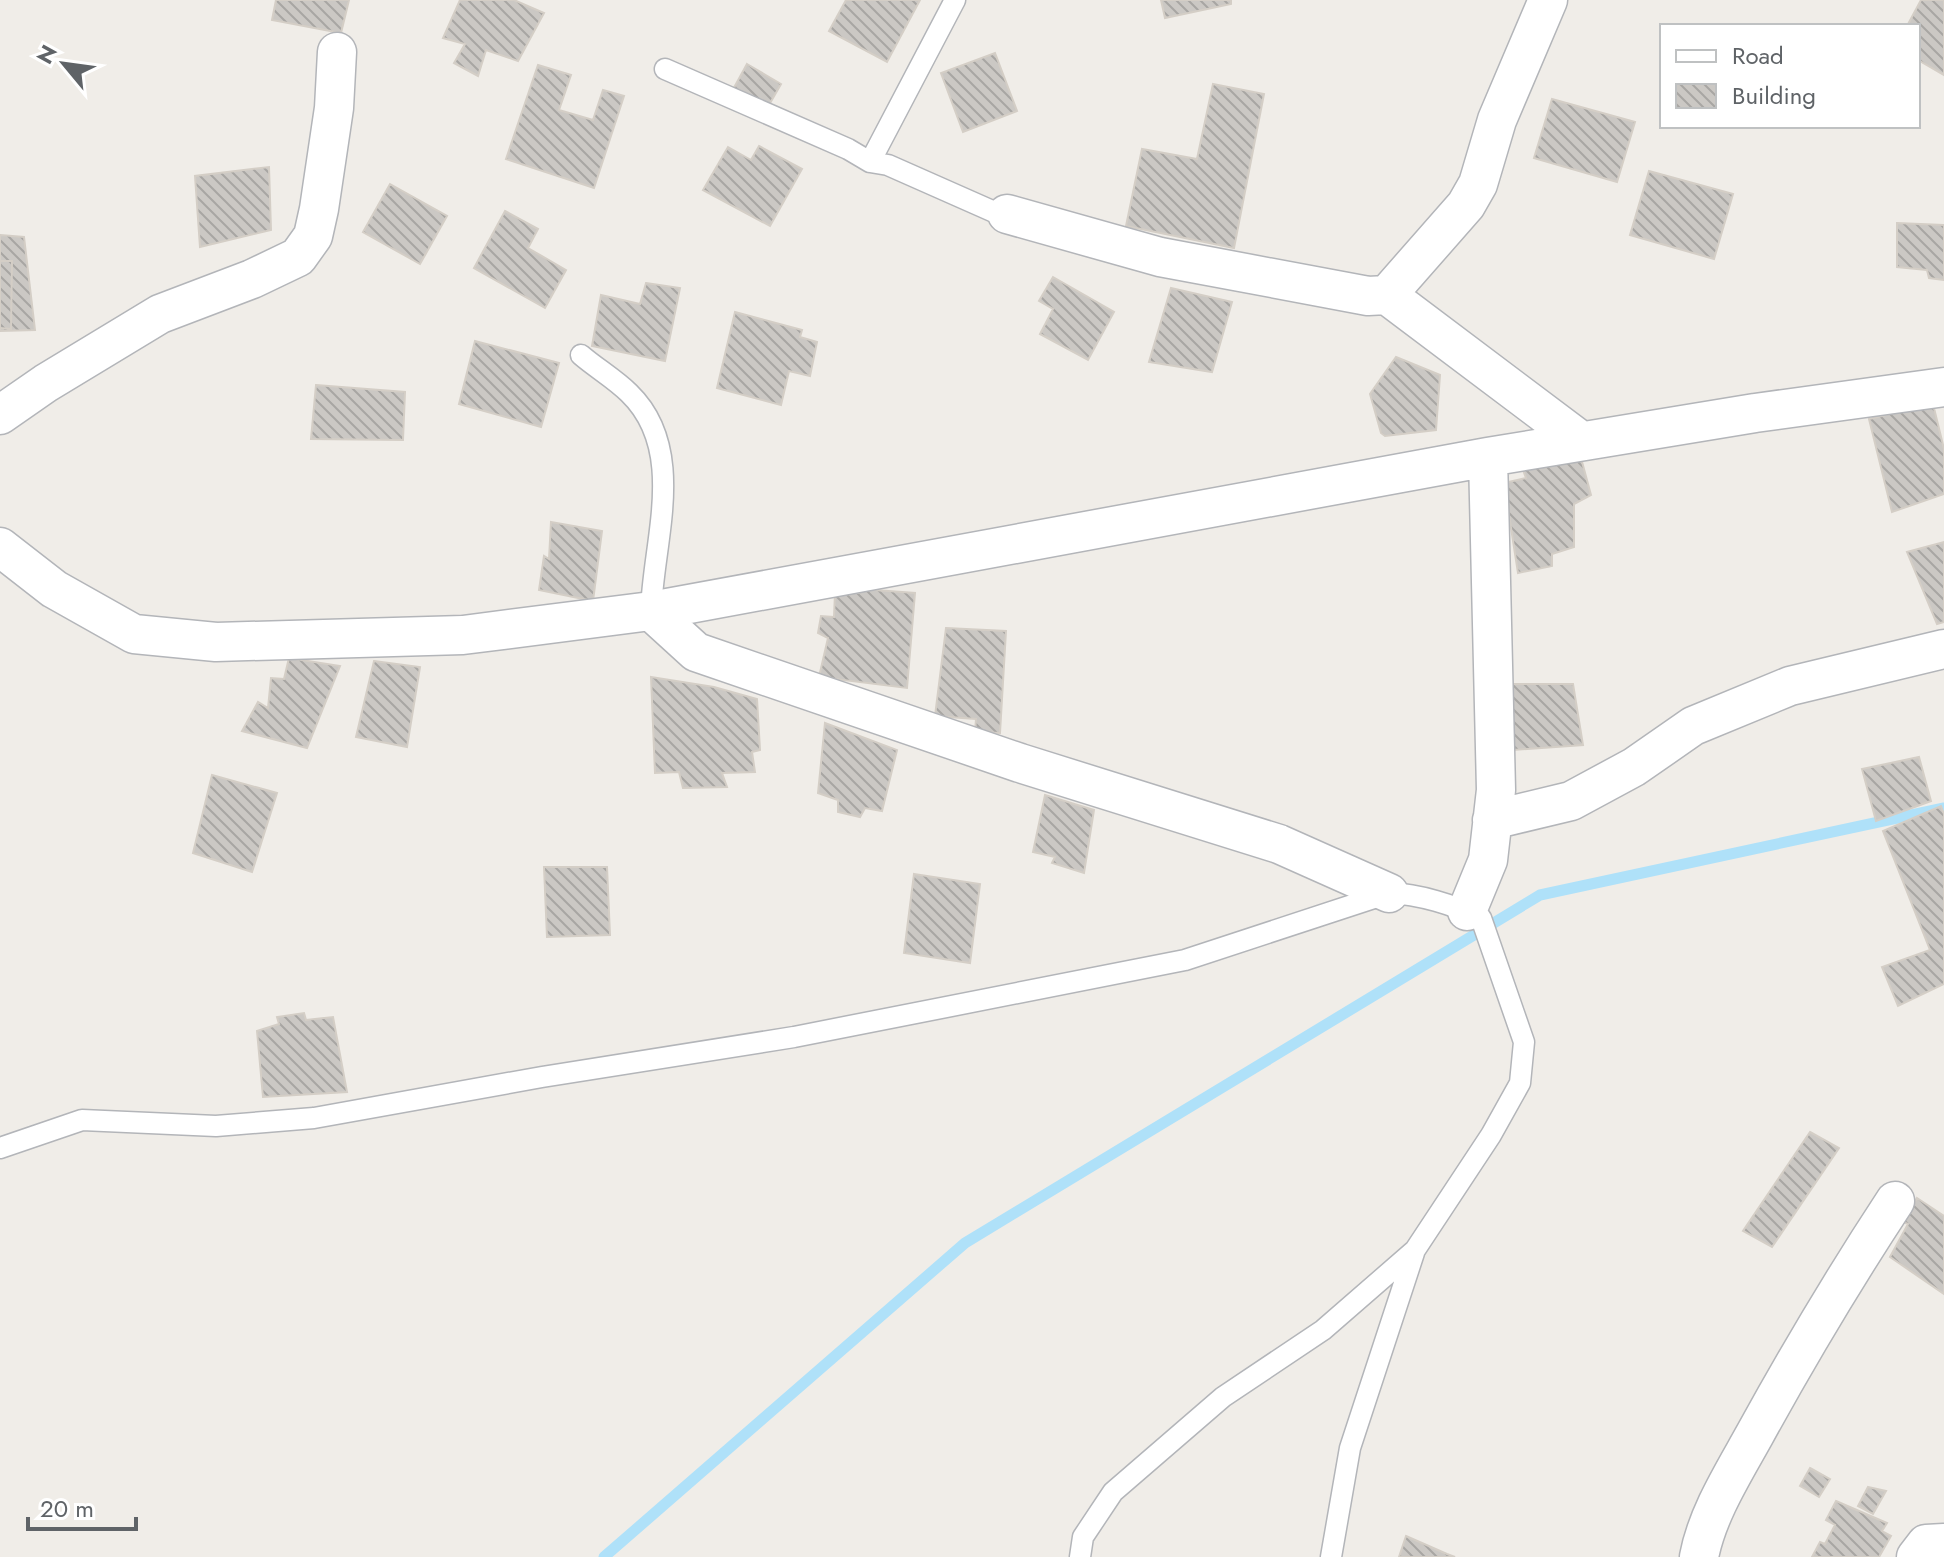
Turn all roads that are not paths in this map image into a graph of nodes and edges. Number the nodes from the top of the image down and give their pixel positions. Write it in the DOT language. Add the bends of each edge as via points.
graph roads {
  1 [pos="955,0"];
  2 [pos="1548,0"];
  3 [pos="337,52"];
  4 [pos="665,69"];
  5 [pos="870,162"];
  6 [pos="1007,214"];
  7 [pos="1387,295"];
  8 [pos="581,355"];
  9 [pos="1944,387"];
  10 [pos="0,415"];
  11 [pos="1581,441"];
  12 [pos="1488,457"];
  13 [pos="0,547"];
  14 [pos="651,611"];
  15 [pos="1944,649"];
  16 [pos="1492,820"];
  17 [pos="1389,893"];
  18 [pos="1467,911"];
  19 [pos="0,1148"];
  20 [pos="1895,1201"];
  21 [pos="1415,1250"];
  22 [pos="1944,1543"];
  23 [pos="1080,1557"];
  24 [pos="1331,1557"];
  25 [pos="1699,1557"];
  26 [pos="1916,1557"];
  1 -- 5 [label="lane"];
  2 -- 7 [label="street" via="1497,120 1478,184 1466,205"];
  3 -- 10 [label="street" via="319,209 313,236 298,257 160,314"];
  4 -- 5 [label="lane"];
  5 -- 6 [label="lane"];
  6 -- 7 [label="street" via="1160,257 1368,296"];
  7 -- 11 [label="street"];
  8 -- 14 [label="lane" via="628,392 655,434 663,519"];
  9 -- 11 [label="street"];
  11 -- 12 [label="street"];
  12 -- 14 [label="street"];
  12 -- 16 [label="street" via="1496,790"];
  13 -- 14 [label="street" via="54,589 134,634 216,642 463,635"];
  14 -- 17 [label="street" via="696,652 1020,763 1279,844"];
  15 -- 16 [label="street" via="1790,686 1693,726 1634,767 1571,801"];
  16 -- 18 [label="street" via="1488,860"];
  17 -- 18 [label="lane"];
  17 -- 19 [label="lane" via="1185,960 794,1037 314,1118 216,1126 82,1120"];
  18 -- 21 [label="lane" via="1481,918 1524,1042 1520,1083"];
  20 -- 25 [label="street" via="1803,1346 1730,1480"];
  21 -- 23 [label="lane" via="1323,1330 1223,1397 1113,1492 1083,1537"];
  21 -- 24 [label="lane" via="1350,1448"];
  22 -- 26 [label="street" via="1926,1544"];
}
